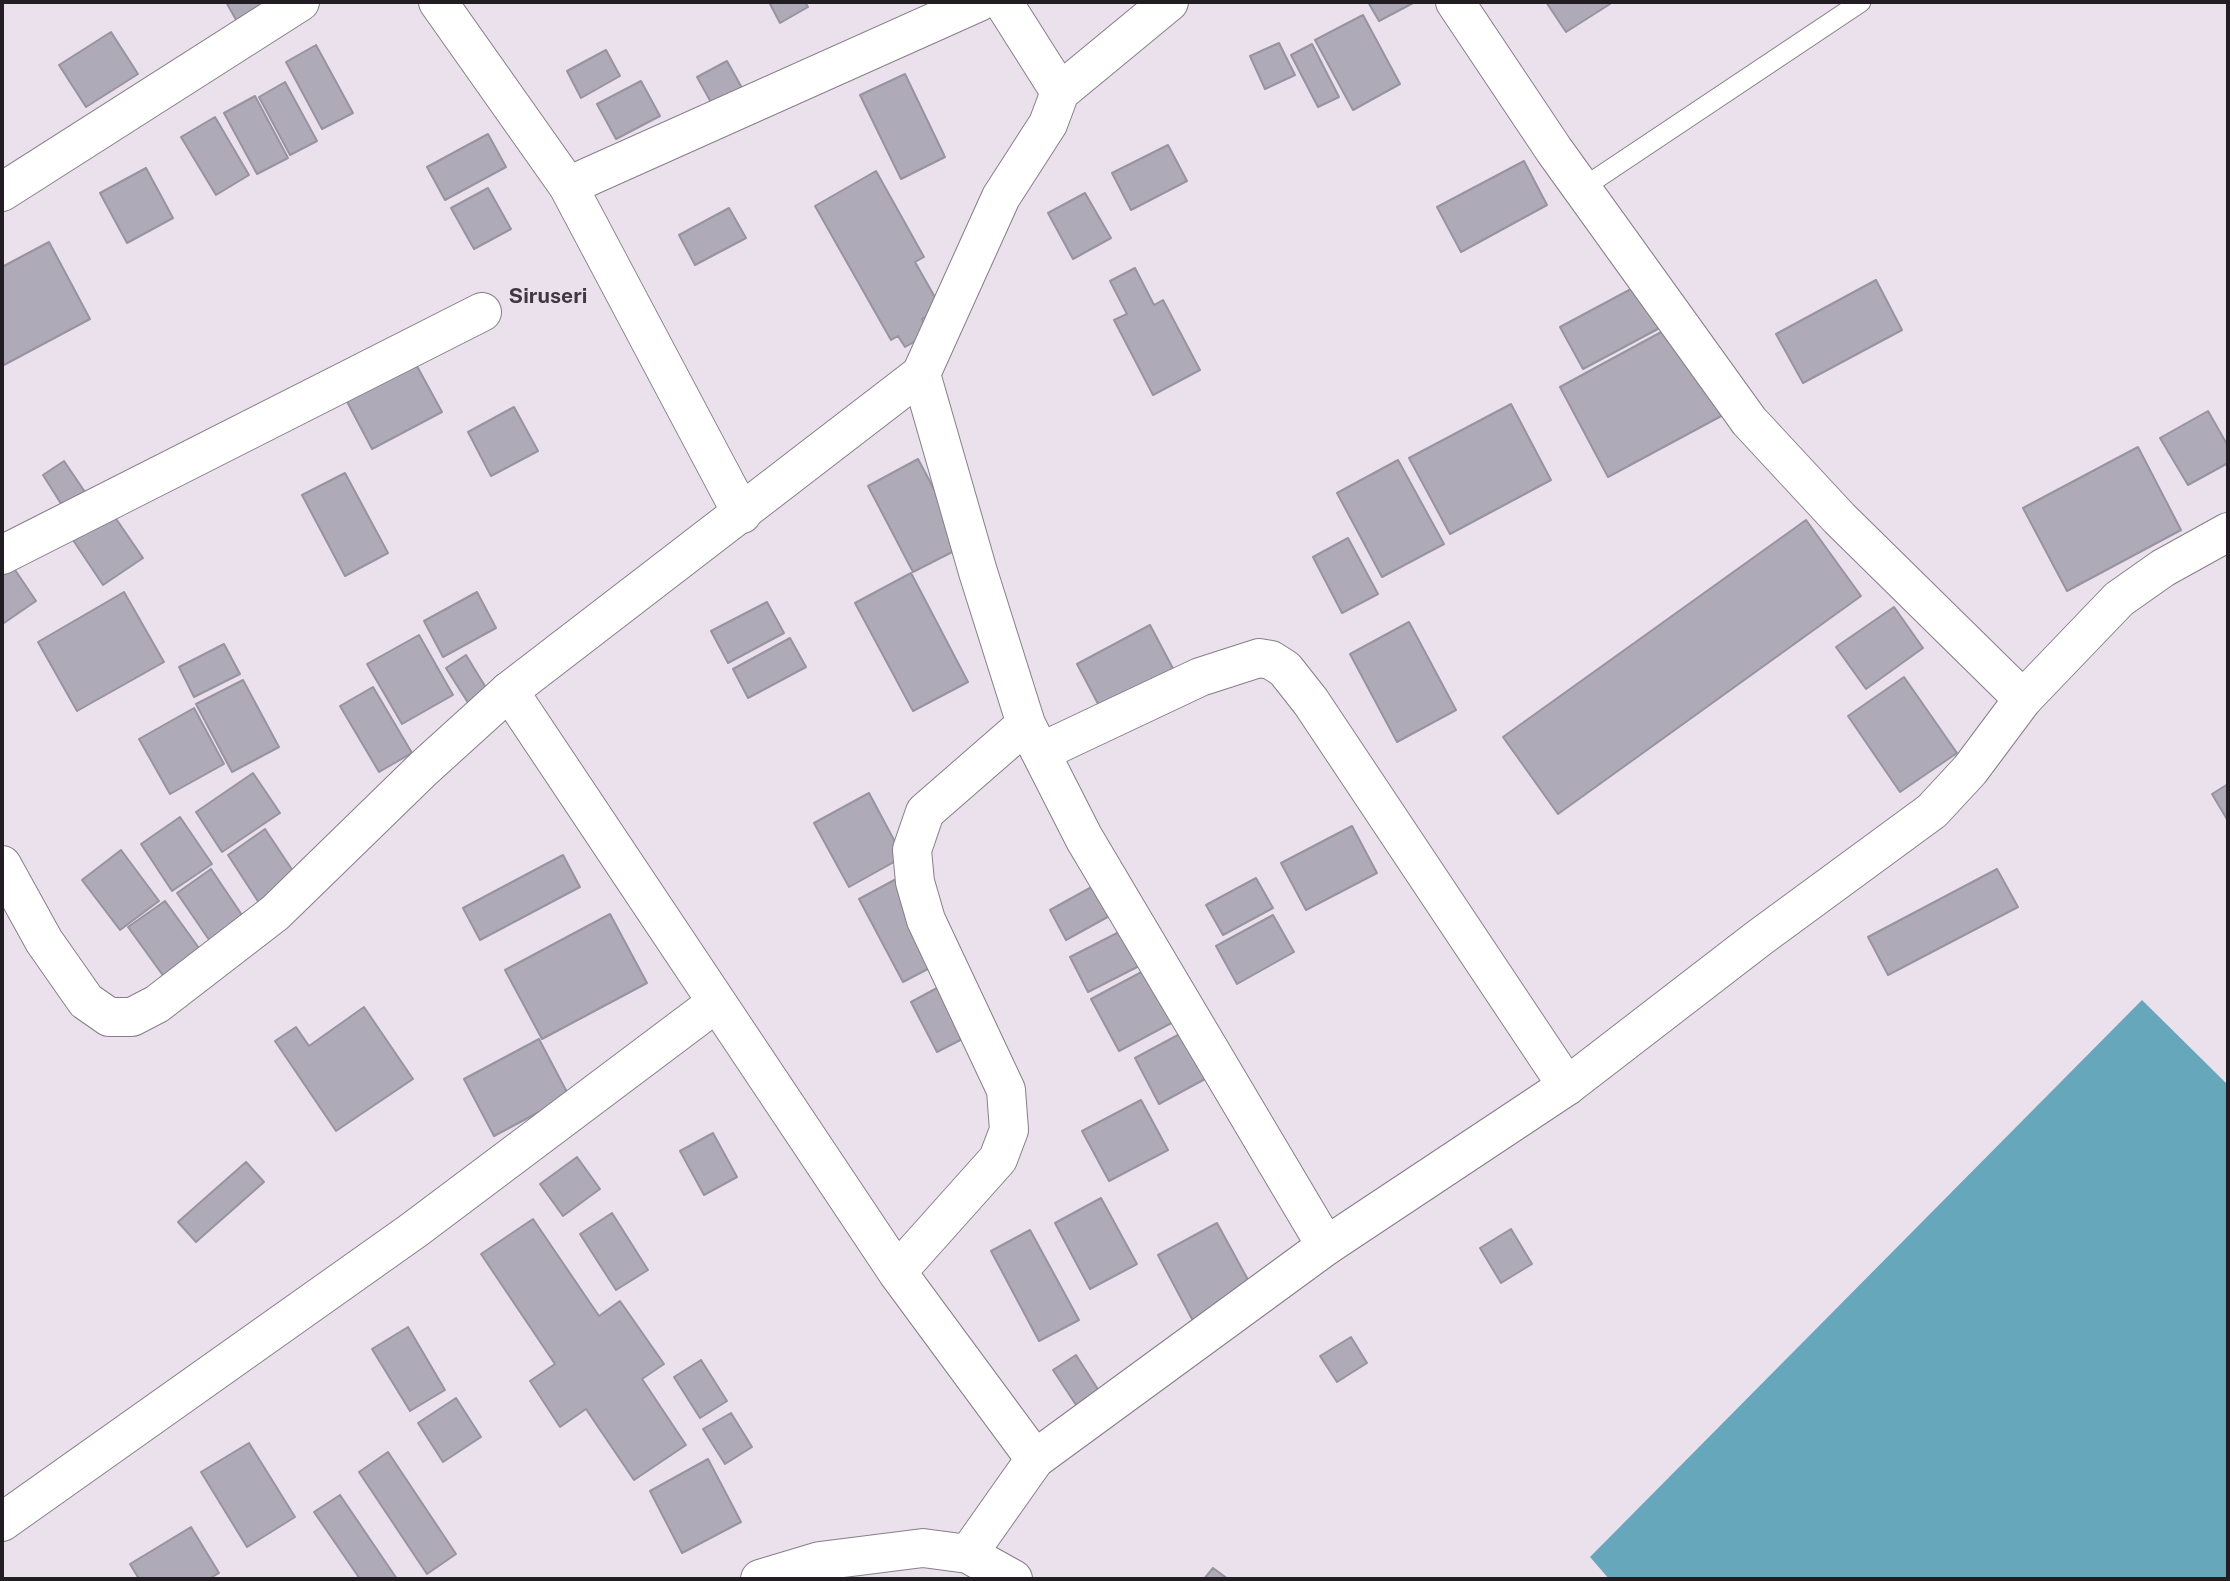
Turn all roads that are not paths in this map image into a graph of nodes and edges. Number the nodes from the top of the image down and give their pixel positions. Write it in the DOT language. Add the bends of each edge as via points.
graph roads {
  1 [pos="300,2"];
  2 [pos="438,2"];
  3 [pos="979,2"];
  4 [pos="1003,2"];
  5 [pos="1168,2"];
  6 [pos="1455,2"];
  7 [pos="1861,2"];
  8 [pos="1060,92"];
  9 [pos="568,186"];
  10 [pos="1581,189"];
  11 [pos="2,192"];
  12 [pos="482,312"];
  13 [pos="921,374"];
  14 [pos="742,514"];
  15 [pos="2228,532"];
  16 [pos="2,555"];
  17 [pos="509,691"];
  18 [pos="2022,699"];
  19 [pos="1034,738"];
  20 [pos="2,866"];
  21 [pos="716,1003"];
  22 [pos="1567,1086"];
  23 [pos="1326,1246"];
  24 [pos="897,1272"];
  25 [pos="1035,1460"];
  26 [pos="2,1522"];
  27 [pos="968,1555"];
  28 [pos="760,1579"];
  29 [pos="1013,1579"];
  1 -- 11 [label="street"];
  2 -- 9 [label="street"];
  3 -- 9 [label="street"];
  4 -- 8 [label="street"];
  5 -- 8 [label="street"];
  6 -- 10 [label="street"];
  7 -- 10 [label="lane"];
  8 -- 13 [label="street" via="1048,124 1001,197"];
  9 -- 14 [label="street"];
  10 -- 18 [label="street" via="1749,421 1839,518"];
  12 -- 16 [label="street"];
  13 -- 14 [label="street"];
  13 -- 19 [label="street" via="978,572"];
  14 -- 17 [label="street"];
  15 -- 18 [label="street" via="2119,599"];
  17 -- 20 [label="street" via="275,912 158,1004 132,1017 109,1017 86,1001 44,941"];
  17 -- 21 [label="street"];
  18 -- 22 [label="street" via="1932,811"];
  19 -- 22 [label="street" via="1259,658 1278,664 1311,702"];
  19 -- 23 [label="street" via="1084,838"];
  19 -- 24 [label="street" via="925,812 912,850 926,920 1006,1090 1009,1130 998,1158"];
  21 -- 24 [label="street"];
  21 -- 26 [label="street" via="414,1230"];
  22 -- 23 [label="street"];
  23 -- 25 [label="street"];
  24 -- 25 [label="street"];
  25 -- 27 [label="street"];
  27 -- 28 [label="street" via="923,1548 820,1561"];
  27 -- 29 [label="street"];
}
